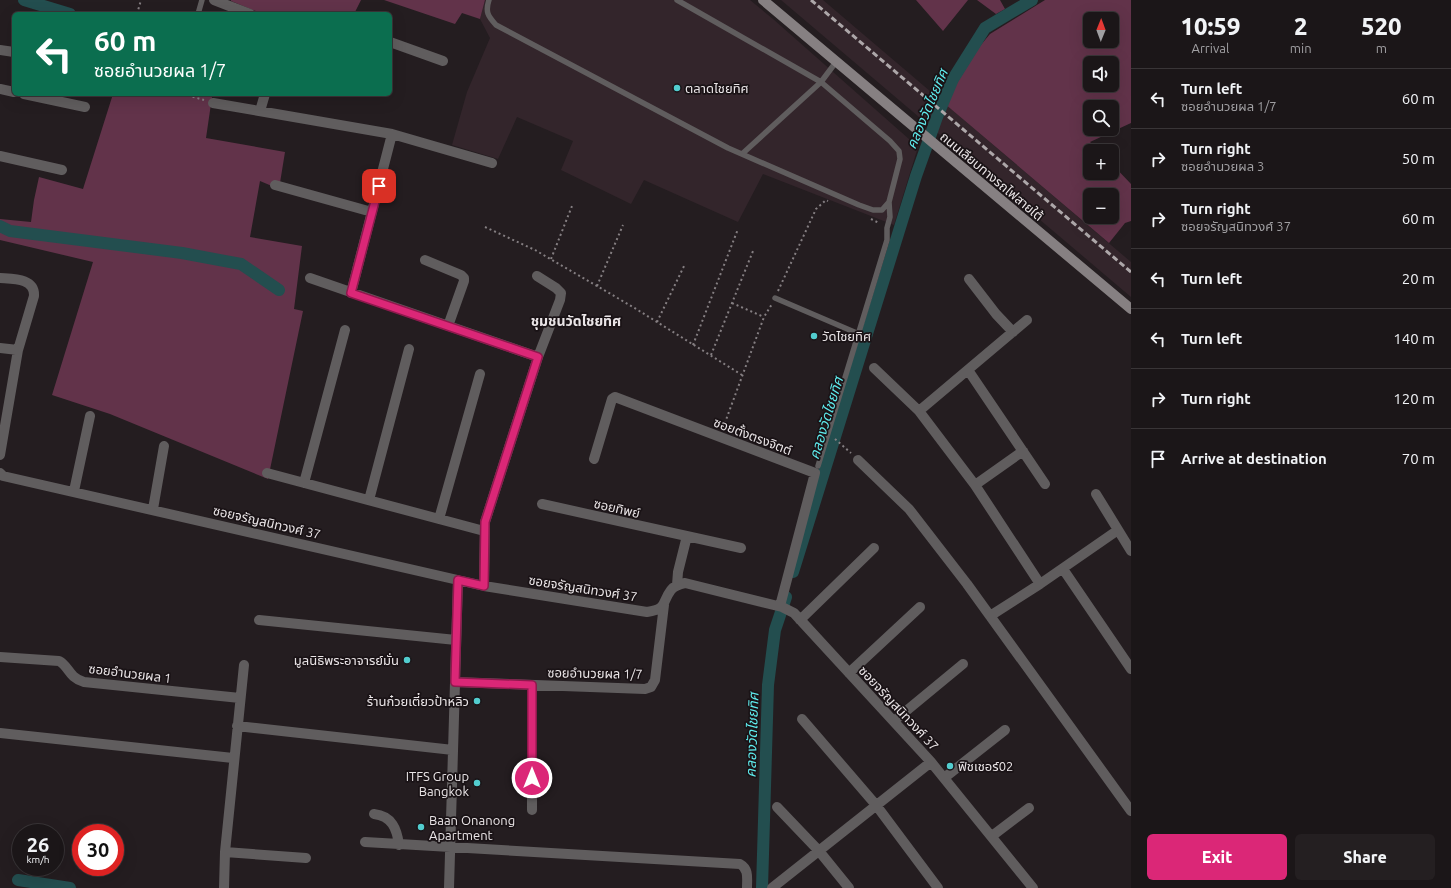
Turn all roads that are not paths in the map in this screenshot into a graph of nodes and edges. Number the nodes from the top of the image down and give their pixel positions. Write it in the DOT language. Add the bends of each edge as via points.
graph roads {
  1 [pos="202,0"];
  2 [pos="214,0"];
  3 [pos="489,0"];
  4 [pos="677,0"];
  5 [pos="763,0"];
  6 [pos="199,12"];
  7 [pos="245,12"];
  8 [pos="392,43"];
  9 [pos="0,50"];
  10 [pos="12,52"];
  11 [pos="443,61"];
  12 [pos="836,62"];
  13 [pos="821,82"];
  14 [pos="0,89"];
  15 [pos="12,92"];
  16 [pos="33,96"];
  17 [pos="264,96"];
  18 [pos="213,103"];
  19 [pos="85,107"];
  20 [pos="260,111"];
  21 [pos="392,134"];
  22 [pos="742,154"];
  23 [pos="0,156"];
  24 [pos="492,163"];
  25 [pos="62,170"];
  26 [pos="275,185"];
  27 [pos="889,202"];
  28 [pos="372,212"];
  29 [pos="425,260"];
  30 [pos="537,276"];
  31 [pos="0,278"];
  32 [pos="310,278"];
  33 [pos="969,279"];
  34 [pos="351,293"];
  35 [pos="775,298"];
  36 [pos="1131,309"];
  37 [pos="1027,320"];
  38 [pos="448,326"];
  39 [pos="345,330"];
  40 [pos="1013,332"];
  41 [pos="859,334"];
  42 [pos="0,348"];
  43 [pos="409,348"];
  44 [pos="18,350"];
  45 [pos="538,357"];
  46 [pos="874,368"];
  47 [pos="968,370"];
  48 [pos="480,374"];
  49 [pos="919,411"];
  50 [pos="90,416"];
  51 [pos="164,446"];
  52 [pos="1023,451"];
  53 [pos="0,454"];
  54 [pos="594,459"];
  55 [pos="858,460"];
  56 [pos="818,466"];
  57 [pos="0,473"];
  58 [pos="267,473"];
  59 [pos="304,483"];
  60 [pos="1045,484"];
  61 [pos="975,485"];
  62 [pos="74,491"];
  63 [pos="1096,494"];
  64 [pos="369,500"];
  65 [pos="542,504"];
  66 [pos="153,509"];
  67 [pos="439,519"];
  68 [pos="1118,530"];
  69 [pos="484,531"];
  70 [pos="687,536"];
  71 [pos="741,548"];
  72 [pos="874,548"];
  73 [pos="1131,551"];
  74 [pos="1063,569"];
  75 [pos="458,580"];
  76 [pos="1040,584"];
  77 [pos="677,585"];
  78 [pos="484,586"];
  79 [pos="664,605"];
  80 [pos="781,607"];
  81 [pos="920,607"];
  82 [pos="990,616"];
  83 [pos="797,617"];
  84 [pos="259,620"];
  85 [pos="456,640"];
  86 [pos="0,657"];
  87 [pos="963,664"];
  88 [pos="244,665"];
  89 [pos="1131,669"];
  90 [pos="849,673"];
  91 [pos="455,682"];
  92 [pos="532,685"];
  93 [pos="240,698"];
  94 [pos="802,719"];
  95 [pos="894,721"];
  96 [pos="237,726"];
  97 [pos="1005,730"];
  98 [pos="0,733"];
  99 [pos="453,750"];
  100 [pos="233,758"];
  101 [pos="931,762"];
  102 [pos="944,778"];
  103 [pos="876,805"];
  104 [pos="777,807"];
  105 [pos="1029,808"];
  106 [pos="532,810"];
  107 [pos="1131,810"];
  108 [pos="374,814"];
  109 [pos="992,836"];
  110 [pos="365,842"];
  111 [pos="399,845"];
  112 [pos="450,848"];
  113 [pos="819,851"];
  114 [pos="225,852"];
  115 [pos="306,858"];
  116 [pos="224,888"];
  117 [pos="449,888"];
  118 [pos="747,888"];
  119 [pos="772,888"];
  120 [pos="849,888"];
  121 [pos="938,888"];
  122 [pos="1033,888"];
  1 -- 6 [label="lane"];
  2 -- 7 [label="street"];
  3 -- 22 [label="lane" via="489,17 496,25"];
  4 -- 13 [label="lane"];
  5 -- 12 [label="main road, ถนนเลียบทางรถไฟสายใต้"];
  8 -- 11 [label="street"];
  9 -- 10 [label="street"];
  12 -- 13 [label="lane"];
  12 -- 36 [label="main road, ถนนเลียบทางรถไฟสายใต้"];
  13 -- 22 [label="lane"];
  13 -- 27 [label="lane" via="890,141 898,151 900,159"];
  14 -- 15 [label="street"];
  16 -- 19 [label="street"];
  17 -- 20 [label="street"];
  18 -- 20 [label="street"];
  20 -- 21 [label="street"];
  21 -- 24 [label="street"];
  21 -- 28 [label="street"];
  22 -- 27 [label="lane" via="866,208 882,210"];
  23 -- 25 [label="street"];
  26 -- 28 [label="street"];
  27 -- 41 [label="lane" via="888,240"];
  28 -- 34 [label="street"];
  29 -- 38 [label="street" via="464,278"];
  30 -- 45 [label="street" via="561,293"];
  31 -- 44 [label="street" via="24,281 32,285 34,290"];
  32 -- 34 [label="street"];
  33 -- 40 [label="street"];
  34 -- 38 [label="street"];
  35 -- 41 [label="lane"];
  37 -- 40 [label="street"];
  38 -- 45 [label="street"];
  39 -- 59 [label="street"];
  40 -- 47 [label="street"];
  41 -- 56 [label="lane"];
  42 -- 44 [label="street"];
  43 -- 64 [label="street"];
  44 -- 53 [label="street"];
  45 -- 69 [label="street"];
  46 -- 49 [label="street"];
  47 -- 49 [label="street"];
  47 -- 52 [label="street"];
  48 -- 67 [label="street"];
  49 -- 61 [label="street"];
  50 -- 62 [label="street"];
  51 -- 66 [label="street"];
  52 -- 60 [label="street"];
  52 -- 61 [label="street"];
  54 -- 80 [label="street, ซอยตั้งตรงจิตต์" via="612,399 615,397 815,473"];
  55 -- 82 [label="street" via="909,509"];
  57 -- 62 [label="street, ซอยจรัญสนิทวงศ์ 37"];
  58 -- 59 [label="street"];
  59 -- 64 [label="street"];
  61 -- 76 [label="street"];
  62 -- 66 [label="street, ซอยจรัญสนิทวงศ์ 37"];
  63 -- 68 [label="street"];
  64 -- 67 [label="street"];
  65 -- 70 [label="street, ซอยทิพย์"];
  66 -- 75 [label="street, ซอยจรัญสนิทวงศ์ 37"];
  67 -- 69 [label="street"];
  68 -- 73 [label="street"];
  68 -- 74 [label="street"];
  69 -- 78 [label="street"];
  70 -- 71 [label="street, ซอยทิพย์"];
  70 -- 77 [label="street"];
  72 -- 83 [label="street"];
  74 -- 76 [label="street"];
  74 -- 89 [label="street"];
  75 -- 78 [label="street, ซอยจรัญสนิทวงศ์ 37"];
  75 -- 85 [label="street"];
  76 -- 82 [label="street"];
  77 -- 79 [label="street" via="671,590"];
  77 -- 80 [label="street, ซอยจรัญสนิทวงศ์ 37" via="685,583"];
  78 -- 79 [label="street, ซอยจรัญสนิทวงศ์ 37" via="647,612 656,611"];
  79 -- 92 [label="street, ซอยอำนวยผล 1/7" via="655,680 651,687 645,689"];
  80 -- 83 [label="street, ซอยจรัญสนิทวงศ์ 37"];
  81 -- 90 [label="street"];
  82 -- 107 [label="street"];
  83 -- 90 [label="street, ซอยจรัญสนิทวงศ์ 37"];
  84 -- 85 [label="street"];
  85 -- 91 [label="street"];
  86 -- 93 [label="street, ซอยอำนวยผล 1" via="59,661 73,676 84,682"];
  87 -- 95 [label="street"];
  88 -- 93 [label="street"];
  90 -- 95 [label="street, ซอยจรัญสนิทวงศ์ 37"];
  91 -- 92 [label="street, ซอยอำนวยผล 1/7"];
  91 -- 99 [label="street"];
  92 -- 106 [label="street"];
  93 -- 96 [label="street"];
  94 -- 103 [label="street"];
  95 -- 101 [label="street, ซอยจรัญสนิทวงศ์ 37"];
  96 -- 99 [label="street"];
  96 -- 100 [label="street"];
  97 -- 102 [label="street"];
  98 -- 100 [label="street"];
  99 -- 112 [label="street"];
  100 -- 114 [label="street"];
  101 -- 102 [label="street, ซอยจรัญสนิทวงศ์ 37"];
  101 -- 103 [label="street"];
  102 -- 109 [label="street, ซอยจรัญสนิทวงศ์ 37"];
  103 -- 113 [label="street"];
  103 -- 121 [label="street"];
  104 -- 113 [label="street"];
  105 -- 109 [label="street"];
  108 -- 111 [label="street" via="385,816 390,821 397,833"];
  109 -- 122 [label="street, ซอยจรัญสนิทวงศ์ 37"];
  110 -- 111 [label="street"];
  111 -- 112 [label="street"];
  112 -- 117 [label="street"];
  112 -- 118 [label="street" via="740,864 748,873"];
  113 -- 119 [label="street"];
  113 -- 120 [label="street"];
  114 -- 115 [label="street"];
  114 -- 116 [label="street"];
}
